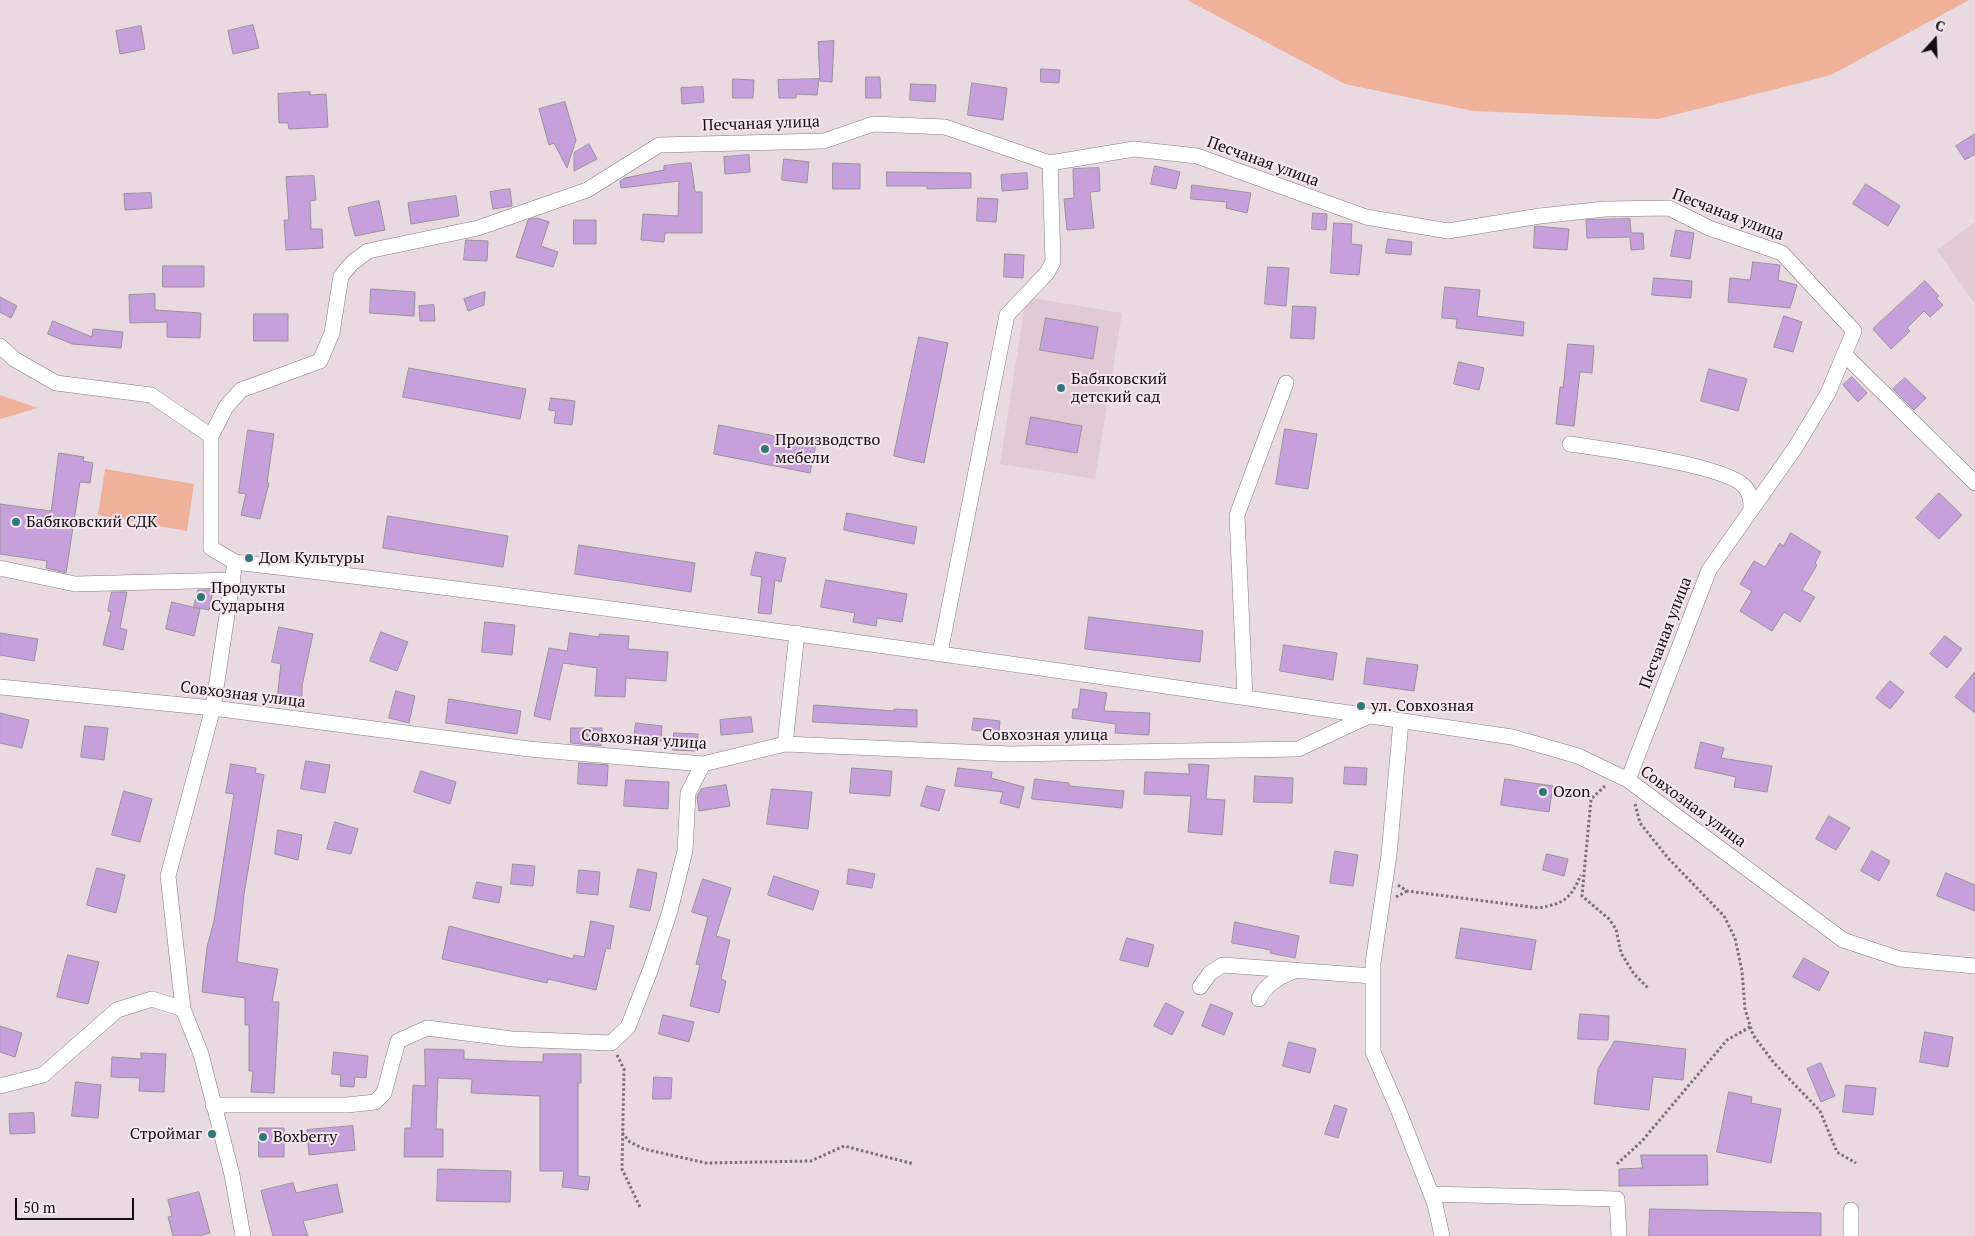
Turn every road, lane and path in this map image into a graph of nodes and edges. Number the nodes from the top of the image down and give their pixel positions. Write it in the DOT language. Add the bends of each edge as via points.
graph roads {
  1 [pos="1050,163"];
  2 [pos="0,346"];
  3 [pos="1844,354"];
  4 [pos="1286,383"];
  5 [pos="211,436"];
  6 [pos="1570,444"];
  7 [pos="1975,483"];
  8 [pos="1750,511"];
  9 [pos="235,562"];
  10 [pos="0,568"];
  11 [pos="233,580"];
  12 [pos="797,633"];
  13 [pos="940,653"];
  14 [pos="0,687"];
  15 [pos="1245,697"];
  16 [pos="213,708"];
  17 [pos="1370,716"];
  18 [pos="1401,721"];
  19 [pos="785,744"];
  20 [pos="703,764"];
  21 [pos="1628,780"];
  22 [pos="1582,872"];
  23 [pos="1386,877"];
  24 [pos="1975,966"];
  25 [pos="1295,970"];
  26 [pos="1373,976"];
  27 [pos="1200,987"];
  28 [pos="1648,988"];
  29 [pos="1259,999"];
  30 [pos="183,1009"];
  31 [pos="1750,1027"];
  32 [pos="611,1043"];
  33 [pos="0,1086"];
  34 [pos="213,1105"];
  35 [pos="622,1133"];
  36 [pos="1856,1163"];
  37 [pos="914,1164"];
  38 [pos="1617,1164"];
  39 [pos="1431,1194"];
  40 [pos="640,1207"];
  41 [pos="1851,1210"];
  42 [pos="243,1236"];
  43 [pos="1442,1236"];
  44 [pos="1619,1236"];
  45 [pos="1851,1236"];
  1 -- 3 [label="street, Песчаная улица" via="1134,149 1197,156 1366,218 1448,231 1606,209 1670,208 1709,228 1782,253 1854,331"];
  1 -- 5 [label="street, Песчаная улица" via="945,127 873,124 824,141 659,145 587,190 478,228 368,251 341,276 332,333 320,362 241,390 226,406"];
  1 -- 13 [label="street" via="1053,262 1047,273 1007,315"];
  2 -- 5 [label="street" via="56,383 151,395"];
  3 -- 7 [label="street"];
  3 -- 8 [label="street, Песчаная улица" via="1828,393 1795,448"];
  4 -- 15 [label="street" via="1237,515"];
  5 -- 9 [label="street" via="211,548"];
  6 -- 8 [label="street" via="1676,462 1734,479 1745,486 1751,497"];
  8 -- 21 [label="street, Песчаная улица" via="1709,570"];
  9 -- 11 [label="street"];
  9 -- 12 [label="street, Совхозная улица"];
  10 -- 11 [label="street" via="75,584"];
  11 -- 16 [label="street"];
  12 -- 13 [label="street, Совхозная улица"];
  12 -- 19 [label="street"];
  13 -- 15 [label="street, Совхозная улица"];
  14 -- 16 [label="street, Совхозная улица"];
  15 -- 17 [label="street, Совхозная улица"];
  16 -- 20 [label="street, Совхозная улица" via="529,749"];
  16 -- 30 [label="street" via="168,876"];
  17 -- 18 [label="street, Совхозная улица"];
  17 -- 19 [label="street, Совхозная улица" via="1298,748 1010,754"];
  18 -- 21 [label="street, Совхозная улица" via="1512,737 1578,756"];
  18 -- 23 [label="street"];
  19 -- 20 [label="street, Совхозная улица"];
  20 -- 32 [label="street" via="688,793 684,851 667,920 628,1027"];
  21 -- 22 [label="path" via="1603,787 1591,799"];
  21 -- 24 [label="street, Совхозная улица" via="1843,940 1900,959"];
  21 -- 31 [label="path" via="1640,823 1668,858 1724,916 1735,938"];
  22 -- 23 [label="path" via="1575,889 1559,904 1539,908 1407,891"];
  22 -- 28 [label="path" via="1582,896 1610,919 1616,929 1621,953 1634,974"];
  23 -- 26 [label="street"];
  25 -- 26 [label="street"];
  25 -- 27 [label="street" via="1223,965 1210,973"];
  25 -- 29 [label="street" via="1278,977"];
  26 -- 39 [label="street" via="1373,1052"];
  30 -- 33 [label="street" via="152,999 117,1010 43,1075"];
  30 -- 34 [label="street" via="201,1054"];
  31 -- 36 [label="path" via="1752,1035 1774,1063 1820,1111 1837,1152"];
  31 -- 38 [label="path" via="1727,1040 1642,1141"];
  32 -- 34 [label="street" via="512,1039 427,1028 398,1041 384,1093 375,1102"];
  32 -- 35 [label="path" via="624,1069"];
  34 -- 42 [label="street" via="232,1175"];
  35 -- 37 [label="path" via="630,1142 644,1149 706,1163 811,1160 844,1146"];
  35 -- 40 [label="path" via="622,1169"];
  39 -- 43 [label="street"];
  39 -- 44 [label="street" via="1617,1199"];
  41 -- 45 [label="street"];
}
